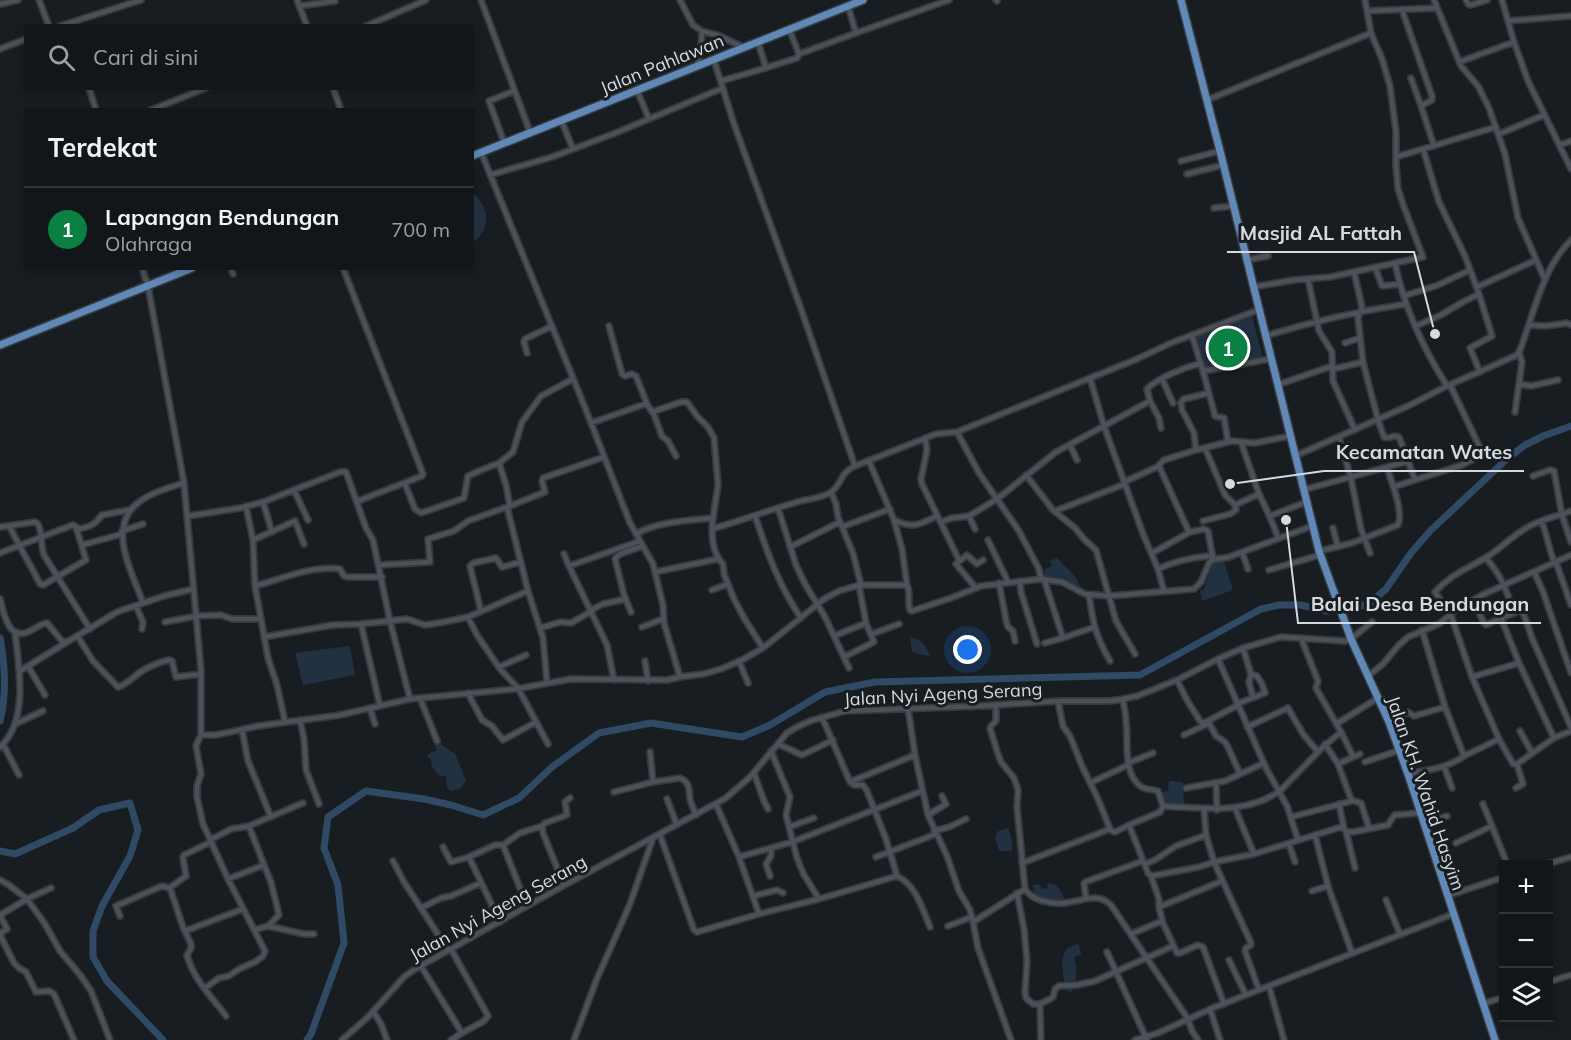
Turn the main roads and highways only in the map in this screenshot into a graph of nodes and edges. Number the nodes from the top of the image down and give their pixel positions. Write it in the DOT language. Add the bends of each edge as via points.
graph roads {
  1 [pos="863,0"];
  2 [pos="1180,0"];
  3 [pos="474,155"];
  4 [pos="187,270"];
  5 [pos="0,345"];
  6 [pos="1495,1040"];
  1 -- 3 [label="main road, Jalan Pahlawan"];
  2 -- 6 [label="main road, Jalan KH. Wahid Hasyim" via="1319,553 1344,622 1400,750"];
  4 -- 5 [label="main road"];
}
